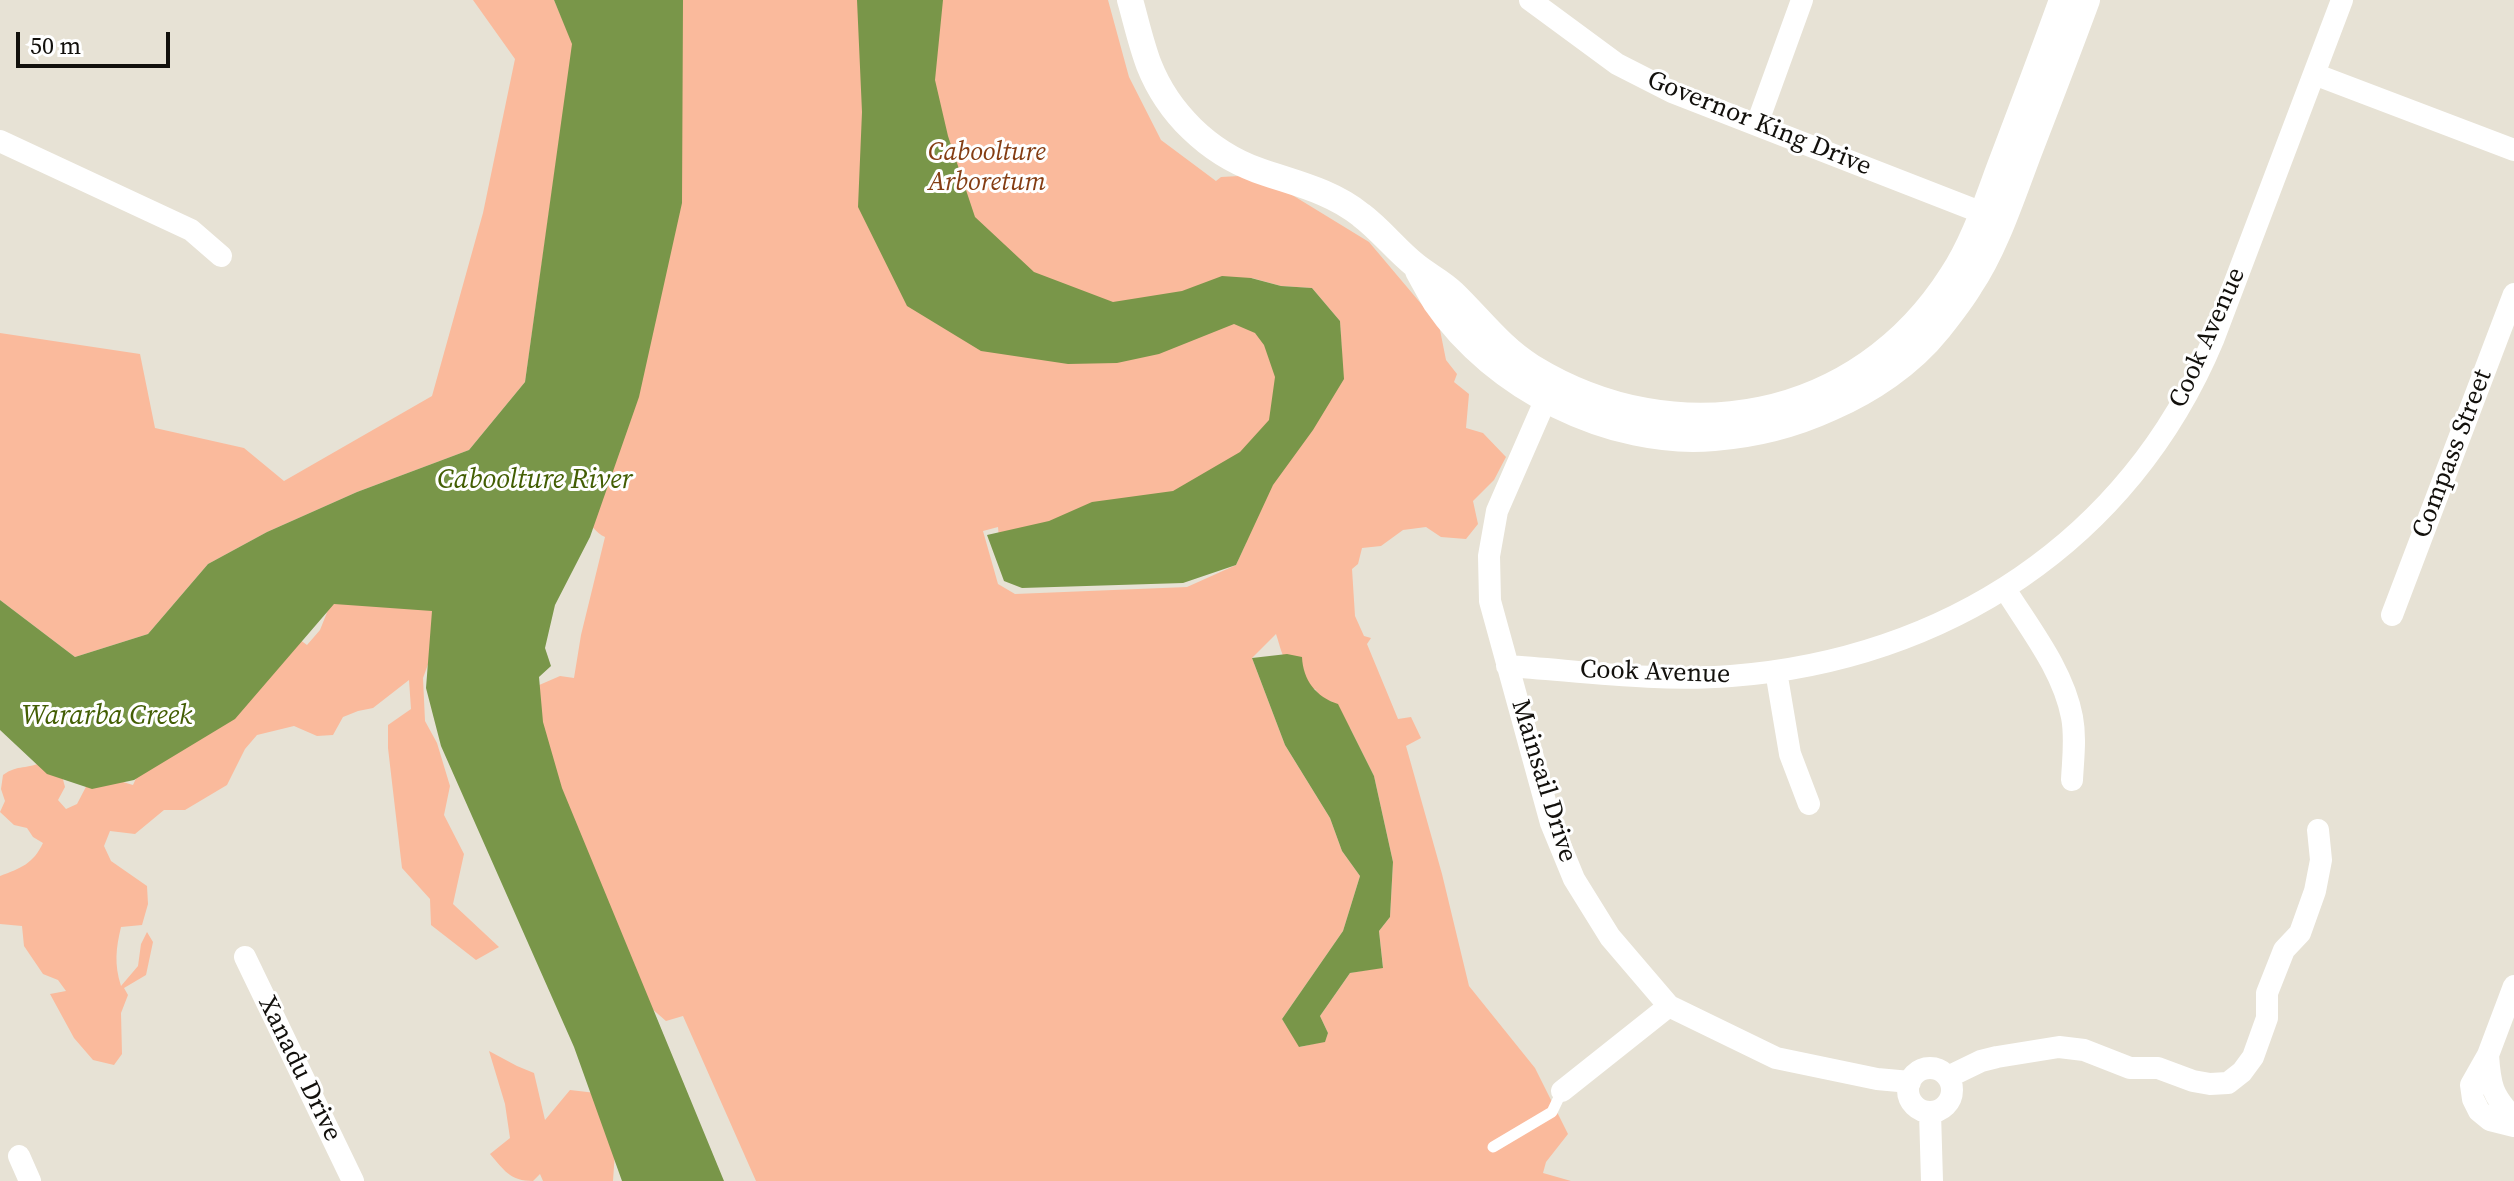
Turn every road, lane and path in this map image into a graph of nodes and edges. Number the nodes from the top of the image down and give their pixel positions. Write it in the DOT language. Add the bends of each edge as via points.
graph roads {
  1 [pos="1130,0"];
  2 [pos="1530,0"];
  3 [pos="1802,0"];
  4 [pos="2062,0"];
  5 [pos="2087,0"];
  6 [pos="2342,0"];
  7 [pos="2314,74"];
  8 [pos="1757,124"];
  9 [pos="0,141"];
  10 [pos="2514,150"];
  11 [pos="1992,217"];
  12 [pos="221,256"];
  13 [pos="2514,294"];
  14 [pos="1550,390"];
  15 [pos="2005,589"];
  16 [pos="2392,615"];
  17 [pos="1507,666"];
  18 [pos="1776,671"];
  19 [pos="2072,780"];
  20 [pos="1809,804"];
  21 [pos="2318,830"];
  22 [pos="245,957"];
  23 [pos="2514,986"];
  24 [pos="1669,1006"];
  25 [pos="2488,1055"];
  26 [pos="1948,1077"];
  27 [pos="1910,1082"];
  28 [pos="1562,1091"];
  29 [pos="1930,1112"];
  30 [pos="2514,1118"];
  31 [pos="2514,1126"];
  32 [pos="1493,1147"];
  33 [pos="19,1156"];
  34 [pos="30,1181"];
  35 [pos="353,1181"];
  36 [pos="1932,1181"];
  1 -- 14 [label="street" via="1149,65 1165,96 1202,139 1255,170 1350,205 1414,265 1450,290"];
  2 -- 8 [label="street, Governor King Drive" via="1617,64 1672,92"];
  3 -- 8 [label="street"];
  4 -- 11 [label="street"];
  5 -- 11 [label="street"];
  6 -- 7 [label="street, Cook Avenue"];
  7 -- 10 [label="street"];
  7 -- 15 [label="street, Cook Avenue" via="2206,356 2169,424 2096,515 2068,543"];
  8 -- 11 [label="street, Governor King Drive"];
  9 -- 12 [label="street" via="191,230"];
  11 -- 14 [label="street" via="1905,333 1875,360 1807,396 1773,408 1692,417"];
  13 -- 16 [label="street, Compass Street"];
  14 -- 17 [label="street, Mainsail Drive" via="1497,511 1489,556 1490,601"];
  15 -- 18 [label="street, Cook Avenue" via="1894,643"];
  15 -- 19 [label="street" via="2066,694 2075,742"];
  17 -- 18 [label="street, Cook Avenue" via="1689,678"];
  17 -- 24 [label="street, Mainsail Drive" via="1551,823 1574,879 1610,937"];
  18 -- 20 [label="street" via="1790,754"];
  21 -- 26 [label="street" via="2321,860 2315,891 2300,933 2284,950 2267,993 2267,1018 2253,1057 2228,1083 2193,1081 2158,1068 2130,1068 2084,1050 2059,1047 1981,1061"];
  22 -- 35 [label="street, Xanadu Drive"];
  23 -- 25 [label="street"];
  24 -- 27 [label="street, Mainsail Drive" via="1776,1058"];
  24 -- 28 [label="street"];
  25 -- 30 [label="street" via="2494,1096"];
  25 -- 31 [label="street" via="2471,1085 2473,1099 2490,1120"];
  26 -- 27 [label="street" via="1924,1069"];
  26 -- 29 [label="street" via="1951,1097 1943,1108"];
  27 -- 29 [label="street" via="1912,1103"];
  28 -- 32 [label="lane" via="1552,1112"];
  29 -- 36 [label="street"];
  33 -- 34 [label="street"];
}
